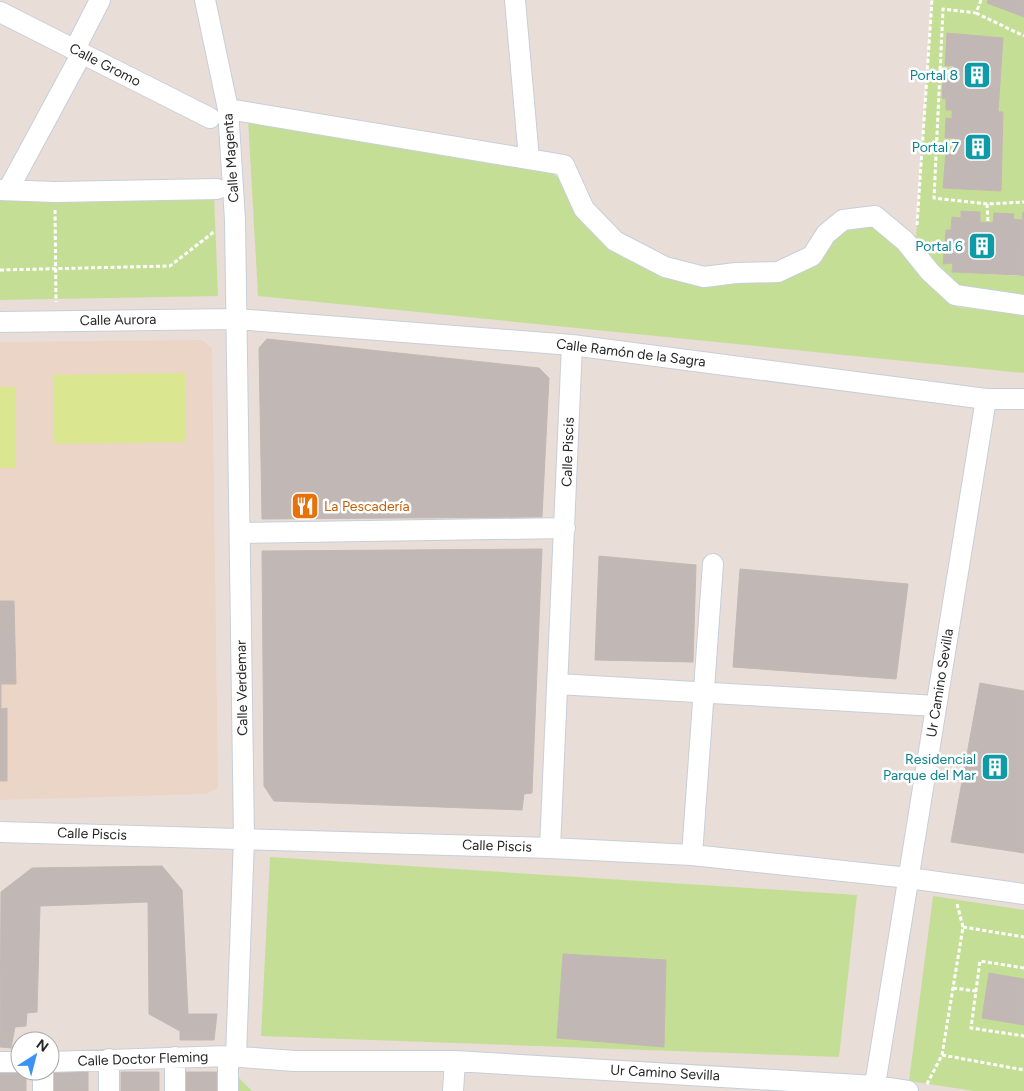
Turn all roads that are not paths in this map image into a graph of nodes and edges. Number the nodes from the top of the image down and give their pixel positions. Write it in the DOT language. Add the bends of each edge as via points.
graph roads {
  1 [pos="100,0"];
  2 [pos="205,0"];
  3 [pos="515,0"];
  4 [pos="0,12"];
  5 [pos="79,51"];
  6 [pos="228,109"];
  7 [pos="210,118"];
  8 [pos="529,159"];
  9 [pos="217,189"];
  10 [pos="4,190"];
  11 [pos="1024,305"];
  12 [pos="236,319"];
  13 [pos="0,322"];
  14 [pos="572,344"];
  15 [pos="986,398"];
  16 [pos="1024,399"];
  17 [pos="565,528"];
  18 [pos="240,533"];
  19 [pos="713,564"];
  20 [pos="558,684"];
  21 [pos="704,693"];
  22 [pos="936,706"];
  23 [pos="0,832"];
  24 [pos="244,839"];
  25 [pos="550,848"];
  26 [pos="692,855"];
  27 [pos="909,878"];
  28 [pos="1024,894"];
  29 [pos="232,1056"];
  30 [pos="175,1057"];
  31 [pos="109,1060"];
  32 [pos="455,1061"];
  33 [pos="60,1062"];
  34 [pos="693,1083"];
  35 [pos="875,1088"];
  36 [pos="109,1091"];
  37 [pos="174,1091"];
  38 [pos="228,1091"];
  39 [pos="453,1091"];
  40 [pos="908,1091"];
  1 -- 5 [label="street"];
  2 -- 6 [label="street, Calle Magenta"];
  3 -- 8 [label="street"];
  4 -- 5 [label="street, Calle Gromo"];
  5 -- 7 [label="street, Calle Gromo"];
  5 -- 10 [label="street"];
  6 -- 8 [label="street"];
  6 -- 12 [label="street, Calle Magenta" via="235,220"];
  8 -- 11 [label="street" via="564,165 584,209 615,241 665,267 704,277 778,272 812,256 826,234 843,220 875,216 905,241 955,295"];
  9 -- 10 [label="street"];
  12 -- 13 [label="street, Calle Aurora"];
  12 -- 14 [label="street, Calle Ramón de la Sagra"];
  12 -- 18 [label="street, Calle Verdemar"];
  14 -- 15 [label="street, Calle Ramón de la Sagra"];
  14 -- 17 [label="street, Calle Piscis"];
  15 -- 16 [label="street, Calle Ramón de la Sagra"];
  15 -- 22 [label="street, Ur Camino Sevilla"];
  17 -- 18 [label="street"];
  17 -- 20 [label="street, Calle Piscis"];
  18 -- 24 [label="street, Calle Verdemar"];
  19 -- 21 [label="street"];
  20 -- 21 [label="street"];
  20 -- 25 [label="street, Calle Piscis"];
  21 -- 22 [label="street"];
  21 -- 26 [label="street"];
  22 -- 27 [label="street, Ur Camino Sevilla"];
  23 -- 24 [label="street, Calle Piscis"];
  24 -- 25 [label="street, Calle Piscis"];
  24 -- 29 [label="street, Calle Verdemar"];
  25 -- 26 [label="street"];
  26 -- 27 [label="street"];
  27 -- 28 [label="street"];
  27 -- 35 [label="street, Ur Camino Sevilla"];
  29 -- 30 [label="street, Calle Doctor Fleming"];
  29 -- 32 [label="street, Calle Doctor Fleming" via="294,1061"];
  29 -- 38 [label="street, Calle Verdemar"];
  30 -- 31 [label="street, Calle Doctor Fleming"];
  30 -- 37 [label="street"];
  31 -- 33 [label="street, Calle Doctor Fleming"];
  31 -- 36 [label="street"];
  32 -- 34 [label="street, Ur Camino Sevilla"];
  32 -- 39 [label="street"];
  34 -- 35 [label="street, Ur Camino Sevilla"];
  35 -- 40 [label="street, Ur Camino Sevilla"];
}
